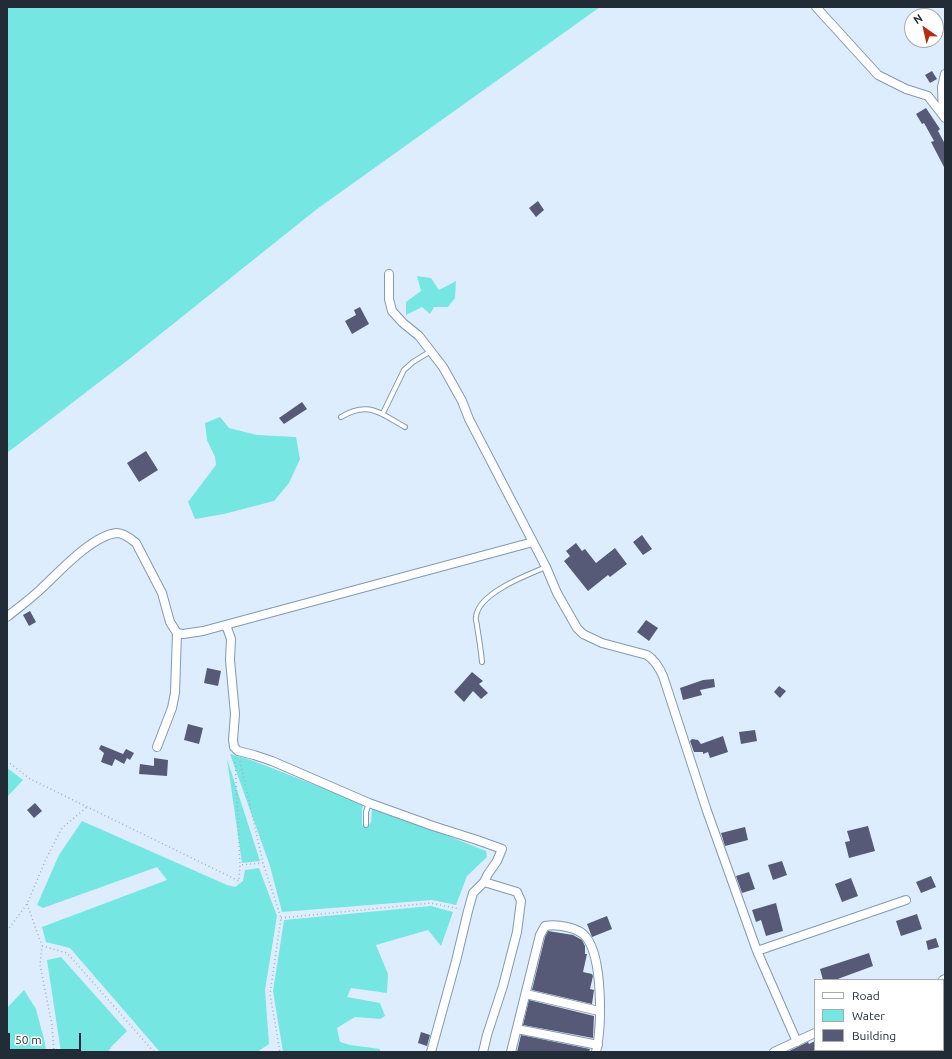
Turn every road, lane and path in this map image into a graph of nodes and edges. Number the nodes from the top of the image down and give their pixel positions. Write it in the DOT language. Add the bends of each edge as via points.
graph roads {
  1 [pos="816,7"];
  2 [pos="945,74"];
  3 [pos="944,117"];
  4 [pos="389,274"];
  5 [pos="431,351"];
  6 [pos="383,414"];
  7 [pos="341,417"];
  8 [pos="405,427"];
  9 [pos="533,542"];
  10 [pos="546,567"];
  11 [pos="7,617"];
  12 [pos="226,625"];
  13 [pos="177,633"];
  14 [pos="482,662"];
  15 [pos="156,747"];
  16 [pos="236,749"];
  17 [pos="7,761"];
  18 [pos="369,803"];
  19 [pos="87,807"];
  20 [pos="366,825"];
  21 [pos="263,864"];
  22 [pos="240,866"];
  23 [pos="484,882"];
  24 [pos="906,900"];
  25 [pos="27,904"];
  26 [pos="468,911"];
  27 [pos="281,918"];
  28 [pos="7,931"];
  29 [pos="42,946"];
  30 [pos="757,951"];
  31 [pos="526,994"];
  32 [pos="599,1011"];
  33 [pos="517,1029"];
  34 [pos="814,1034"];
  35 [pos="797,1042"];
  36 [pos="597,1048"];
  37 [pos="54,1052"];
  38 [pos="154,1052"];
  39 [pos="280,1052"];
  40 [pos="431,1052"];
  41 [pos="483,1052"];
  42 [pos="511,1052"];
  43 [pos="774,1052"];
  1 -- 3 [label="street" via="878,75 906,89 928,96"];
  2 -- 3 [label="street" via="942,87"];
  4 -- 5 [label="street" via="389,299 392,311"];
  5 -- 6 [label="lane" via="404,370"];
  5 -- 9 [label="street" via="462,401"];
  6 -- 7 [label="lane" via="369,409 351,411"];
  6 -- 8 [label="lane"];
  9 -- 10 [label="street"];
  9 -- 12 [label="street"];
  10 -- 14 [label="lane" via="497,590 480,605 476,617"];
  10 -- 30 [label="street" via="577,628 602,643 643,653 651,657 659,667"];
  11 -- 13 [label="street" via="43,588 76,556 104,537 119,533 130,538 139,548 162,593 170,622"];
  12 -- 13 [label="street" via="202,631"];
  12 -- 16 [label="street" via="231,639 233,740"];
  13 -- 15 [label="street" via="175,693 172,708"];
  16 -- 18 [label="street" via="272,761"];
  16 -- 21 [label="path"];
  16 -- 22 [label="path"];
  17 -- 19 [label="path" via="30,779"];
  18 -- 20 [label="lane"];
  18 -- 23 [label="street" via="502,850"];
  19 -- 22 [label="path" via="239,881"];
  19 -- 25 [label="path" via="62,828"];
  21 -- 22 [label="path"];
  21 -- 27 [label="path"];
  23 -- 26 [label="street" via="473,893"];
  23 -- 41 [label="street" via="517,892 521,901 515,939"];
  24 -- 30 [label="street"];
  25 -- 28 [label="path"];
  25 -- 29 [label="path"];
  26 -- 27 [label="path" via="431,903"];
  26 -- 40 [label="street"];
  27 -- 39 [label="path" via="270,994"];
  29 -- 37 [label="path" via="40,965 52,1025"];
  29 -- 38 [label="path" via="67,953"];
  30 -- 35 [label="street"];
  31 -- 32 [label="street"];
  31 -- 32 [label="street" via="542,929 552,925 574,929 586,936 591,945 600,980"];
  31 -- 33 [label="street"];
  32 -- 36 [label="street"];
  33 -- 36 [label="street"];
  33 -- 42 [label="street"];
  34 -- 35 [label="street"];
  35 -- 43 [label="street"];
}
